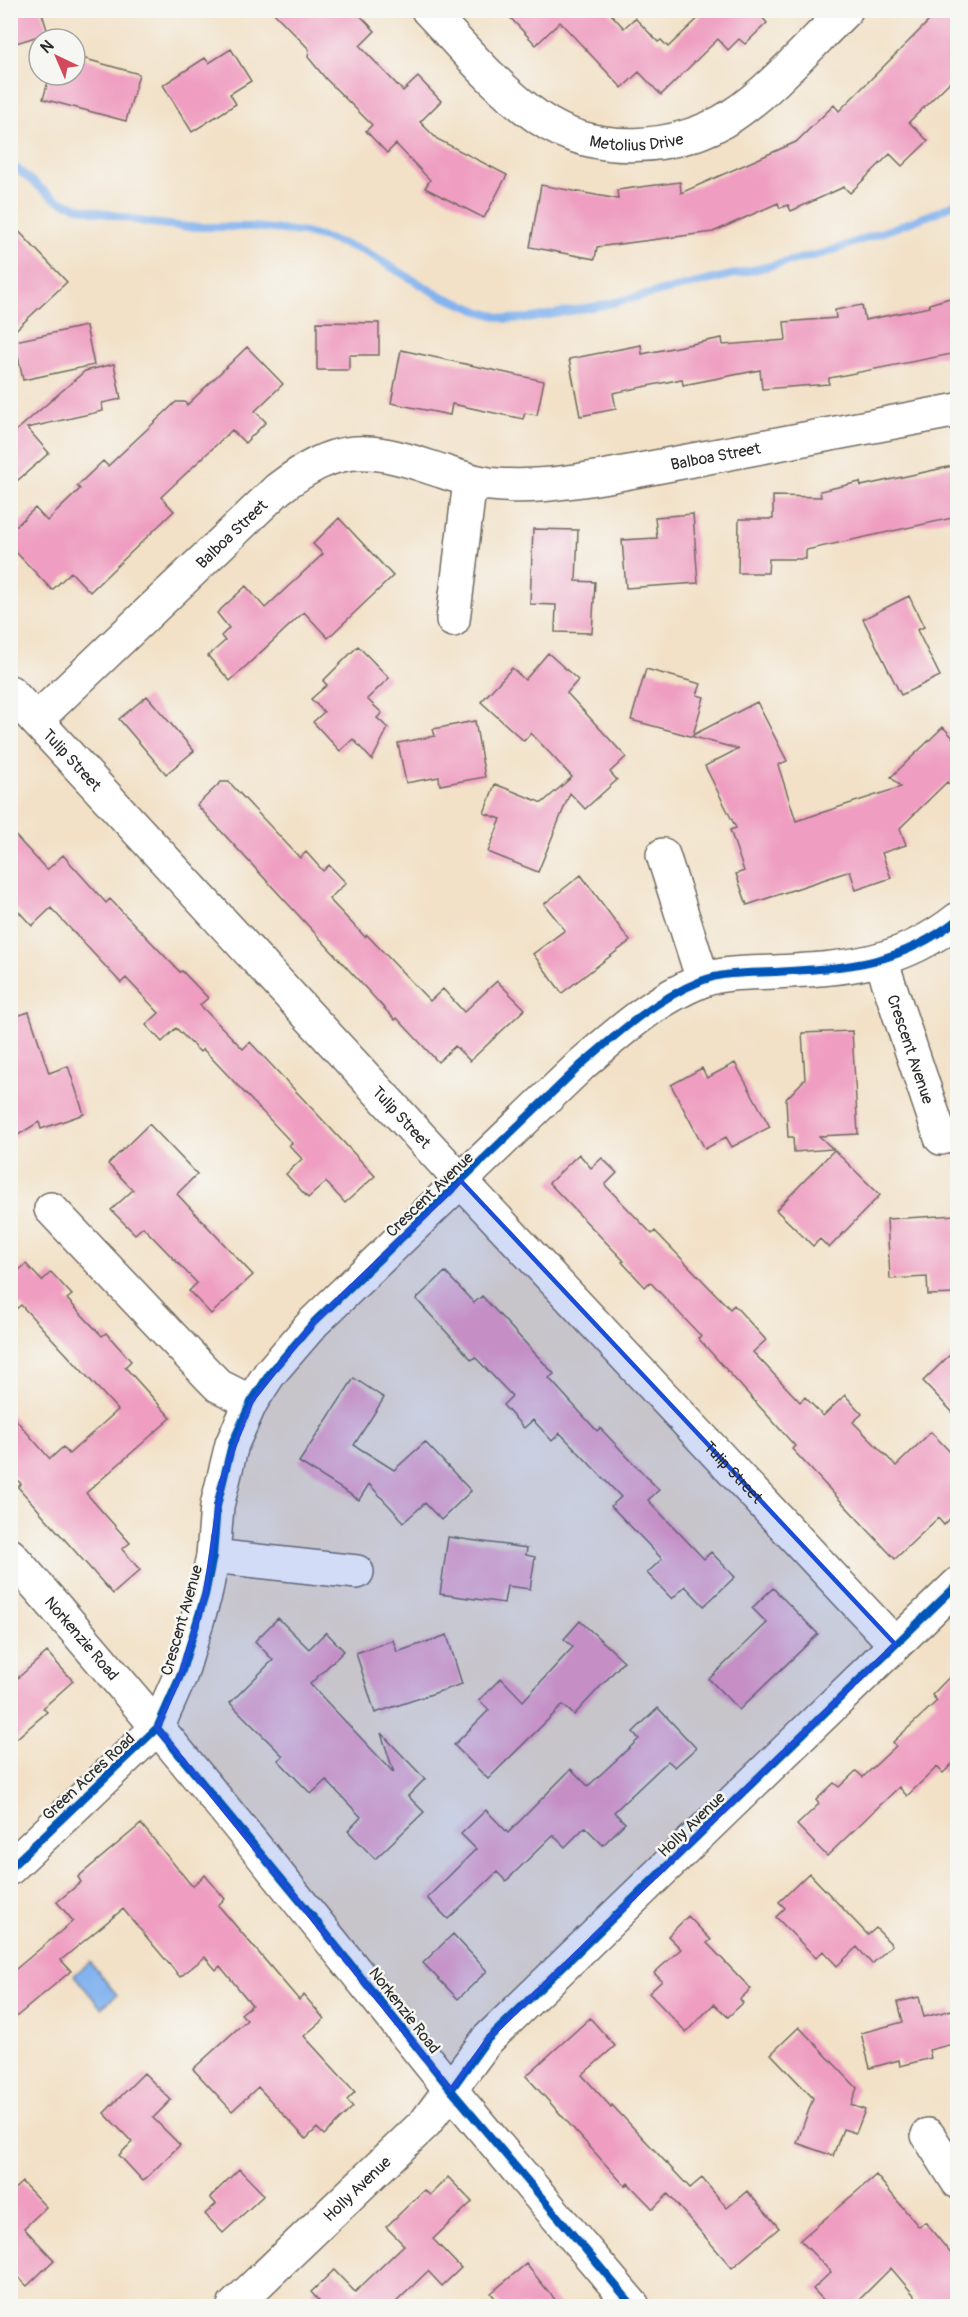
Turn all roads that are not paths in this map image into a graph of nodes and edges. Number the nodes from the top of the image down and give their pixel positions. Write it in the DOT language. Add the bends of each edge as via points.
graph roads {
  1 [pos="428,10"];
  2 [pos="842,12"];
  3 [pos="957,410"];
  4 [pos="470,481"];
  5 [pos="453,620"];
  6 [pos="10,692"];
  7 [pos="36,720"];
  8 [pos="663,855"];
  9 [pos="957,919"];
  10 [pos="881,960"];
  11 [pos="703,980"];
  12 [pos="941,1138"];
  13 [pos="461,1181"];
  14 [pos="51,1209"];
  15 [pos="251,1402"];
  16 [pos="10,1554"];
  17 [pos="213,1556"];
  18 [pos="357,1572"];
  19 [pos="957,1584"];
  20 [pos="895,1644"];
  21 [pos="157,1728"];
  22 [pos="10,1868"];
  23 [pos="451,2090"];
  24 [pos="928,2135"];
  25 [pos="957,2182"];
  26 [pos="234,2307"];
  27 [pos="633,2307"];
  1 -- 2 [label="street, Metolius Drive" via="504,89 540,119 582,138 628,145 681,138 733,116"];
  3 -- 4 [label="street, Balboa Street" via="562,483"];
  4 -- 5 [label="street"];
  4 -- 7 [label="street, Balboa Street" via="379,452 328,458 304,469 278,489"];
  6 -- 7 [label="street, Tulip Street"];
  7 -- 13 [label="street, Tulip Street"];
  8 -- 11 [label="street"];
  9 -- 10 [label="street, Crescent Avenue" via="911,949"];
  10 -- 11 [label="street, Crescent Avenue"];
  10 -- 12 [label="street, Crescent Avenue"];
  11 -- 13 [label="street, Crescent Avenue" via="628,1024"];
  13 -- 15 [label="street, Crescent Avenue" via="314,1322 270,1373"];
  13 -- 20 [label="street, Tulip Street"];
  14 -- 15 [label="street" via="219,1386"];
  15 -- 17 [label="street, Crescent Avenue" via="222,1479"];
  16 -- 21 [label="street, Norkenzie Road"];
  17 -- 18 [label="street"];
  17 -- 21 [label="street, Crescent Avenue" via="181,1674"];
  19 -- 20 [label="street, Holly Avenue"];
  20 -- 23 [label="street, Holly Avenue" via="487,2040"];
  21 -- 22 [label="street, Green Acres Road"];
  21 -- 23 [label="street, Norkenzie Road"];
  23 -- 26 [label="street, Holly Avenue" via="415,2133"];
  23 -- 27 [label="street, Norkenzie Road"];
  24 -- 25 [label="street"];
}
